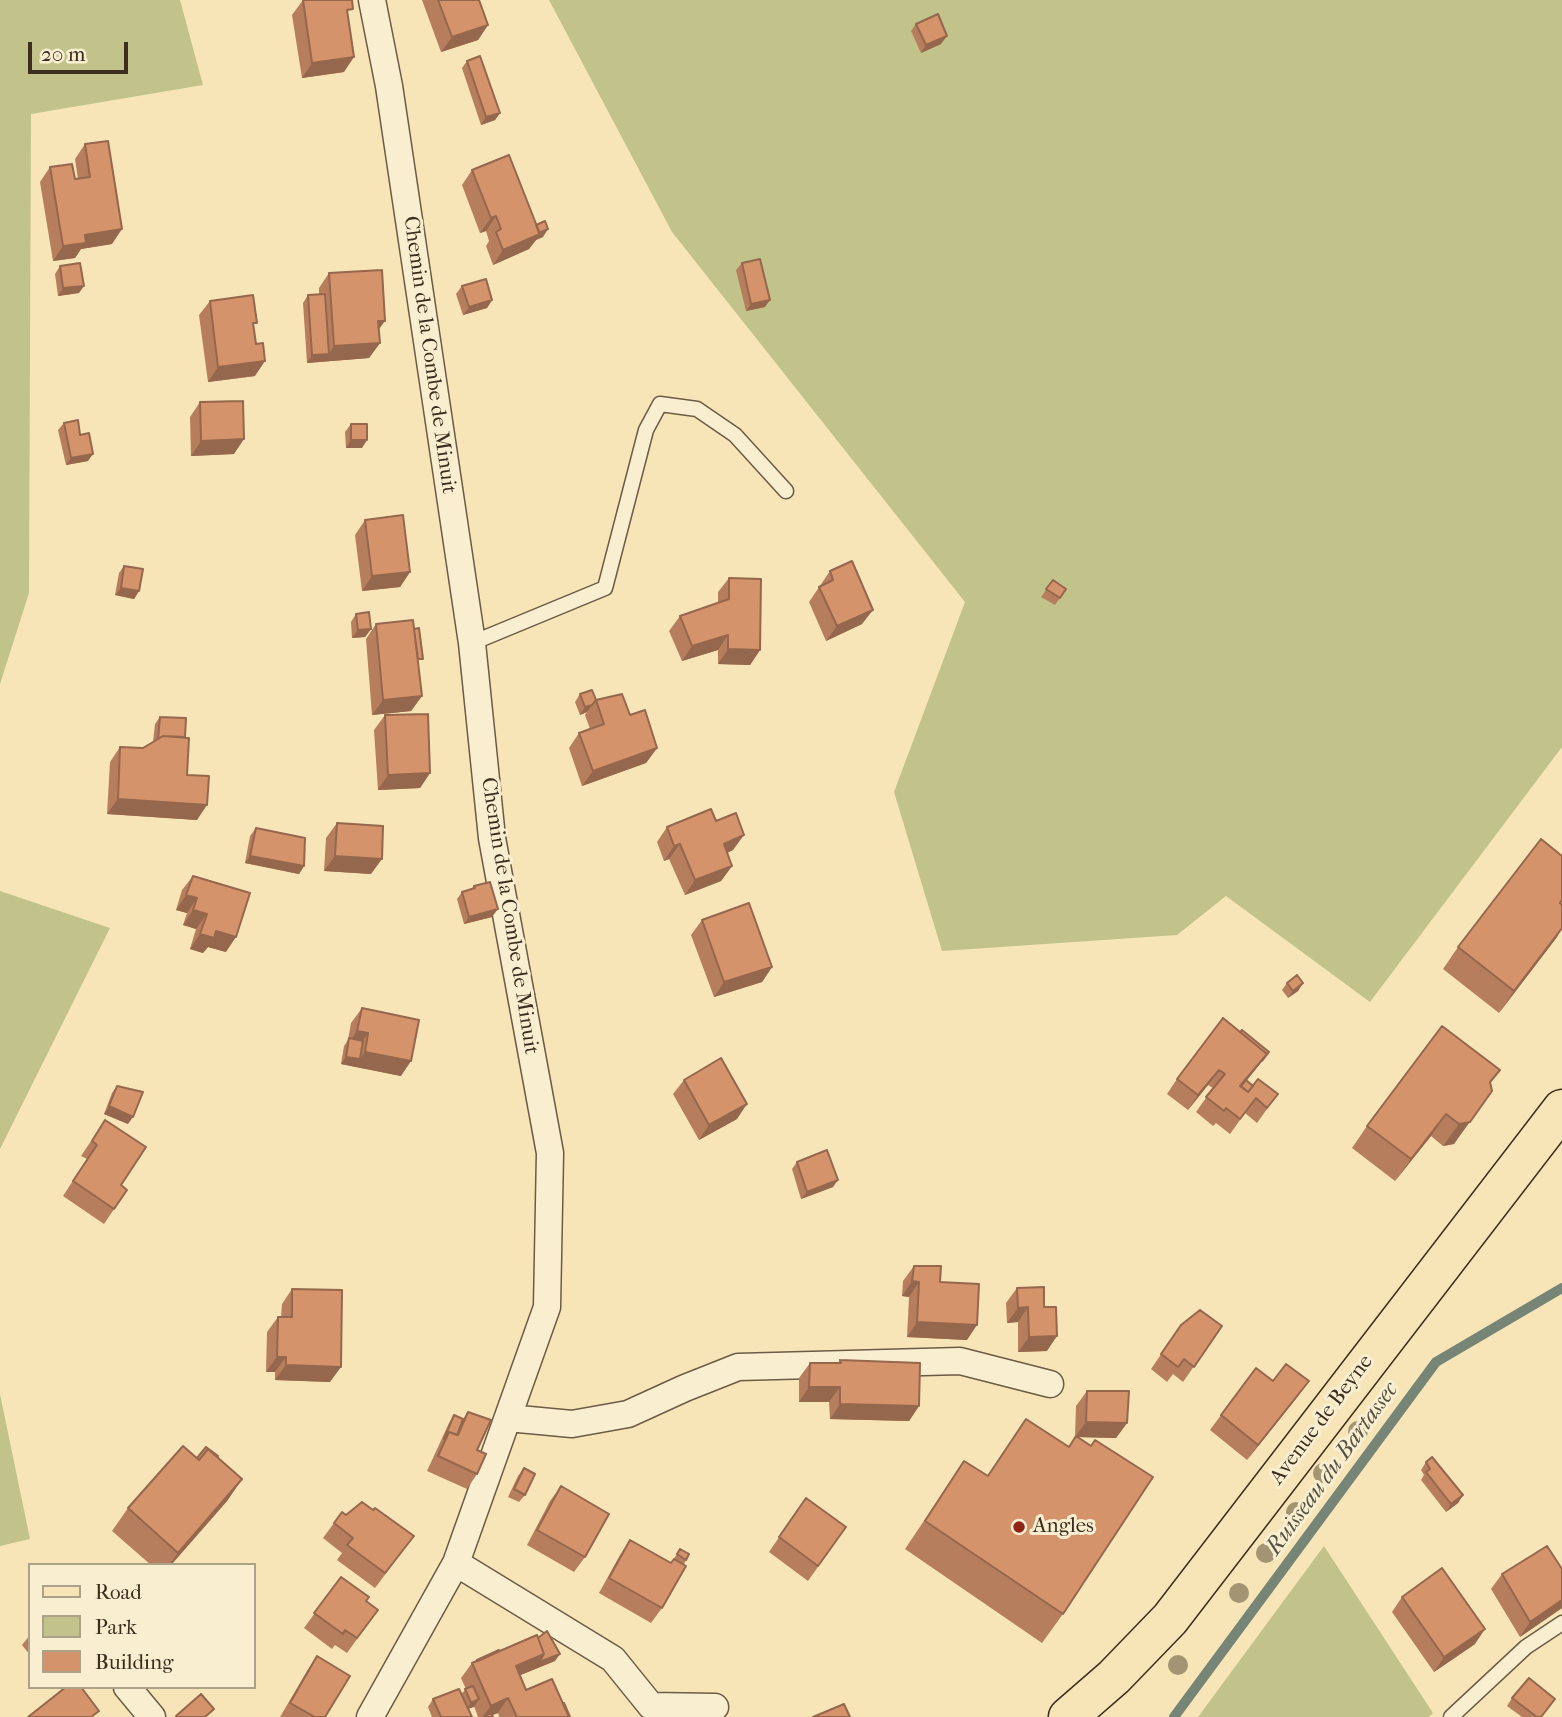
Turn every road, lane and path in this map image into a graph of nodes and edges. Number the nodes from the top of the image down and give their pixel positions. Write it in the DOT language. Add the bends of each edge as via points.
graph roads {
  1 [pos="372,0"];
  2 [pos="786,491"];
  3 [pos="472,643"];
  4 [pos="1562,1109"];
  5 [pos="1050,1384"];
  6 [pos="508,1418"];
  7 [pos="456,1563"];
  8 [pos="1562,1623"];
  9 [pos="129,1689"];
  10 [pos="715,1707"];
  11 [pos="152,1717"];
  12 [pos="370,1717"];
  13 [pos="1068,1717"];
  14 [pos="1451,1717"];
  1 -- 3 [label="street, Chemin de la Combe de Minuit" via="389,86"];
  2 -- 3 [label="lane" via="735,435 697,409 660,404 646,430 605,588"];
  3 -- 6 [label="street, Chemin de la Combe de Minuit" via="492,838 550,1153 547,1307"];
  4 -- 13 [label="main road, Avenue de Beyne" via="1170,1619"];
  5 -- 6 [label="street" via="960,1360 738,1367 628,1415 572,1424"];
  6 -- 7 [label="street, Chemin de la Combe de Minuit"];
  7 -- 10 [label="street" via="613,1660 651,1706"];
  7 -- 12 [label="street, Chemin de la Combe de Minuit"];
  8 -- 14 [label="lane" via="1526,1647"];
  9 -- 11 [label="street"];
}
